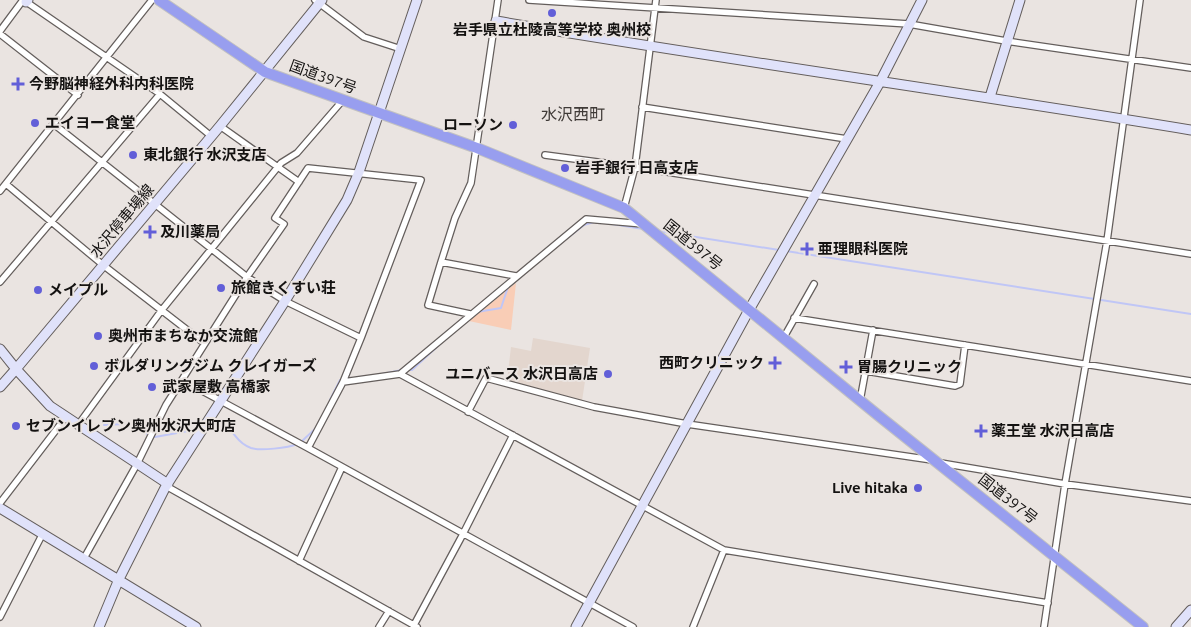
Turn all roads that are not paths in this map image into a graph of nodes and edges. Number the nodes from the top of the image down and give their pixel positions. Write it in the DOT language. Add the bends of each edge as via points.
graph roads {
  1 [pos="152,0"];
  2 [pos="159,0"];
  3 [pos="417,0"];
  4 [pos="498,0"];
  5 [pos="529,0"];
  6 [pos="656,0"];
  7 [pos="922,0"];
  8 [pos="1020,0"];
  9 [pos="1140,0"];
  10 [pos="25,1"];
  11 [pos="319,1"];
  12 [pos="655,9"];
  13 [pos="496,21"];
  14 [pos="909,24"];
  15 [pos="0,33"];
  16 [pos="1006,41"];
  17 [pos="649,47"];
  18 [pos="401,49"];
  19 [pos="107,58"];
  20 [pos="1131,58"];
  21 [pos="1191,68"];
  22 [pos="265,72"];
  23 [pos="880,82"];
  24 [pos="160,94"];
  25 [pos="78,95"];
  26 [pos="990,97"];
  27 [pos="343,100"];
  28 [pos="642,107"];
  29 [pos="378,113"];
  30 [pos="1122,119"];
  31 [pos="54,125"];
  32 [pos="220,126"];
  33 [pos="1191,130"];
  34 [pos="211,136"];
  35 [pos="847,139"];
  36 [pos="476,148"];
  37 [pos="545,155"];
  38 [pos="102,163"];
  39 [pos="277,167"];
  40 [pos="635,167"];
  41 [pos="359,172"];
  42 [pos="299,182"];
  43 [pos="6,184"];
  44 [pos="0,191"];
  45 [pos="814,196"];
  46 [pos="154,204"];
  47 [pos="624,208"];
  48 [pos="52,222"];
  49 [pos="643,224"];
  50 [pos="1107,241"];
  51 [pos="210,250"];
  52 [pos="1191,254"];
  53 [pos="441,262"];
  54 [pos="103,265"];
  55 [pos="516,276"];
  56 [pos="247,277"];
  57 [pos="0,282"];
  58 [pos="814,284"];
  59 [pos="285,301"];
  60 [pos="749,310"];
  61 [pos="161,311"];
  62 [pos="470,314"];
  63 [pos="794,318"];
  64 [pos="873,330"];
  65 [pos="784,337"];
  66 [pos="361,338"];
  67 [pos="204,343"];
  68 [pos="965,345"];
  69 [pos="0,349"];
  70 [pos="1087,365"];
  71 [pos="16,368"];
  72 [pos="866,371"];
  73 [pos="400,374"];
  74 [pos="182,380"];
  75 [pos="1191,381"];
  76 [pos="343,382"];
  77 [pos="0,387"];
  78 [pos="860,400"];
  79 [pos="221,401"];
  80 [pos="468,412"];
  81 [pos="66,417"];
  82 [pos="687,424"];
  83 [pos="78,425"];
  84 [pos="513,435"];
  85 [pos="308,448"];
  86 [pos="936,461"];
  87 [pos="137,464"];
  88 [pos="342,467"];
  89 [pos="1065,484"];
  90 [pos="167,485"];
  91 [pos="1191,501"];
  92 [pos="0,504"];
  93 [pos="642,506"];
  94 [pos="0,508"];
  95 [pos="463,534"];
  96 [pos="42,535"];
  97 [pos="724,550"];
  98 [pos="1055,555"];
  99 [pos="84,560"];
  100 [pos="299,561"];
  101 [pos="119,579"];
  102 [pos="589,602"];
  103 [pos="1048,602"];
  104 [pos="1191,610"];
  105 [pos="389,611"];
  106 [pos="0,617"];
  107 [pos="416,626"];
  108 [pos="99,627"];
  109 [pos="196,627"];
  110 [pos="379,627"];
  111 [pos="576,627"];
  112 [pos="633,627"];
  113 [pos="694,627"];
  114 [pos="1044,627"];
  115 [pos="1143,627"];
  116 [pos="1176,627"];
  1 -- 19 [label="street"];
  2 -- 22 [label="highway, 国道397号"];
  3 -- 18 [label="street"];
  4 -- 13 [label="street"];
  5 -- 12 [label="street"];
  6 -- 12 [label="street"];
  7 -- 14 [label="street"];
  8 -- 16 [label="street"];
  9 -- 20 [label="street"];
  10 -- 15 [label="street"];
  10 -- 19 [label="street"];
  11 -- 18 [label="street" via="364,37"];
  11 -- 22 [label="street, 水沢停車場線"];
  12 -- 14 [label="street"];
  12 -- 17 [label="street"];
  13 -- 17 [label="street"];
  13 -- 36 [label="street"];
  14 -- 16 [label="street"];
  14 -- 23 [label="street"];
  15 -- 25 [label="street"];
  16 -- 20 [label="street"];
  16 -- 26 [label="street"];
  17 -- 23 [label="street"];
  17 -- 28 [label="street"];
  18 -- 29 [label="street"];
  19 -- 24 [label="street"];
  19 -- 25 [label="street"];
  20 -- 21 [label="street"];
  20 -- 30 [label="street"];
  22 -- 27 [label="highway, 国道397号"];
  22 -- 32 [label="street, 水沢停車場線"];
  23 -- 26 [label="street"];
  23 -- 35 [label="street"];
  24 -- 34 [label="street"];
  24 -- 38 [label="street"];
  25 -- 31 [label="street"];
  26 -- 30 [label="street"];
  27 -- 29 [label="highway, 国道397号"];
  27 -- 39 [label="street" via="296,153"];
  28 -- 35 [label="street"];
  28 -- 40 [label="street"];
  29 -- 36 [label="highway, 国道397号"];
  29 -- 41 [label="street"];
  30 -- 33 [label="street"];
  30 -- 50 [label="street"];
  31 -- 38 [label="street"];
  31 -- 43 [label="street"];
  32 -- 34 [label="street, 水沢停車場線"];
  32 -- 39 [label="street"];
  34 -- 46 [label="street, 水沢停車場線"];
  35 -- 45 [label="street"];
  36 -- 47 [label="highway, 国道397号"];
  36 -- 53 [label="street" via="471,183 455,218"];
  37 -- 40 [label="street"];
  38 -- 46 [label="street"];
  38 -- 48 [label="street"];
  39 -- 42 [label="street"];
  39 -- 51 [label="street"];
  40 -- 45 [label="street"];
  40 -- 47 [label="street"];
  41 -- 42 [label="street" via="308,168"];
  41 -- 59 [label="street" via="347,200"];
  41 -- 66 [label="street" via="421,180"];
  42 -- 56 [label="street" via="275,218 284,224"];
  43 -- 44 [label="street"];
  43 -- 48 [label="street"];
  45 -- 50 [label="street"];
  45 -- 60 [label="street"];
  46 -- 51 [label="street"];
  46 -- 54 [label="street, 水沢停車場線"];
  47 -- 49 [label="highway, 国道397号"];
  48 -- 54 [label="street"];
  48 -- 57 [label="street"];
  49 -- 55 [label="street" via="586,219"];
  49 -- 60 [label="highway, 国道397号"];
  50 -- 52 [label="street"];
  50 -- 70 [label="street"];
  51 -- 56 [label="street"];
  51 -- 61 [label="street"];
  53 -- 55 [label="street"];
  53 -- 62 [label="street" via="428,305"];
  54 -- 61 [label="street"];
  54 -- 71 [label="street, 水沢停車場線"];
  55 -- 62 [label="street"];
  56 -- 59 [label="street"];
  56 -- 67 [label="street"];
  58 -- 63 [label="street"];
  59 -- 66 [label="street"];
  59 -- 79 [label="street"];
  60 -- 65 [label="highway, 国道397号"];
  60 -- 82 [label="street"];
  61 -- 67 [label="street"];
  61 -- 83 [label="street"];
  62 -- 73 [label="street"];
  63 -- 64 [label="street"];
  63 -- 65 [label="street"];
  64 -- 68 [label="street"];
  64 -- 72 [label="street"];
  65 -- 78 [label="highway, 国道397号"];
  66 -- 76 [label="street"];
  67 -- 74 [label="street"];
  68 -- 70 [label="street"];
  68 -- 72 [label="street" via="960,384 955,386"];
  69 -- 71 [label="street"];
  70 -- 75 [label="street"];
  70 -- 89 [label="street"];
  71 -- 77 [label="street, 水沢停車場線"];
  71 -- 81 [label="street" via="43,400"];
  72 -- 78 [label="street"];
  73 -- 76 [label="street"];
  73 -- 80 [label="street"];
  74 -- 79 [label="street"];
  74 -- 87 [label="street"];
  76 -- 85 [label="street"];
  78 -- 86 [label="highway, 国道397号"];
  79 -- 85 [label="street"];
  79 -- 90 [label="street"];
  80 -- 82 [label="street" via="486,378 594,407"];
  80 -- 84 [label="street"];
  81 -- 83 [label="street"];
  81 -- 92 [label="street"];
  82 -- 86 [label="street"];
  82 -- 93 [label="street"];
  83 -- 87 [label="street"];
  84 -- 93 [label="street"];
  84 -- 95 [label="street"];
  85 -- 88 [label="street"];
  86 -- 89 [label="street"];
  86 -- 98 [label="highway, 国道397号"];
  87 -- 90 [label="street"];
  87 -- 99 [label="street"];
  88 -- 95 [label="street"];
  88 -- 100 [label="street"];
  89 -- 91 [label="street"];
  89 -- 98 [label="street"];
  90 -- 100 [label="street"];
  90 -- 101 [label="street"];
  93 -- 97 [label="street"];
  93 -- 102 [label="street"];
  94 -- 96 [label="street"];
  95 -- 102 [label="street"];
  95 -- 107 [label="street"];
  96 -- 99 [label="street"];
  96 -- 106 [label="street"];
  97 -- 103 [label="street"];
  97 -- 113 [label="street"];
  98 -- 103 [label="street"];
  98 -- 115 [label="highway, 国道397号"];
  99 -- 101 [label="street"];
  100 -- 105 [label="street"];
  101 -- 108 [label="street"];
  101 -- 109 [label="street"];
  102 -- 111 [label="street"];
  102 -- 112 [label="street"];
  103 -- 114 [label="street"];
  104 -- 116 [label="street"];
  105 -- 107 [label="street"];
  105 -- 110 [label="street"];
}
